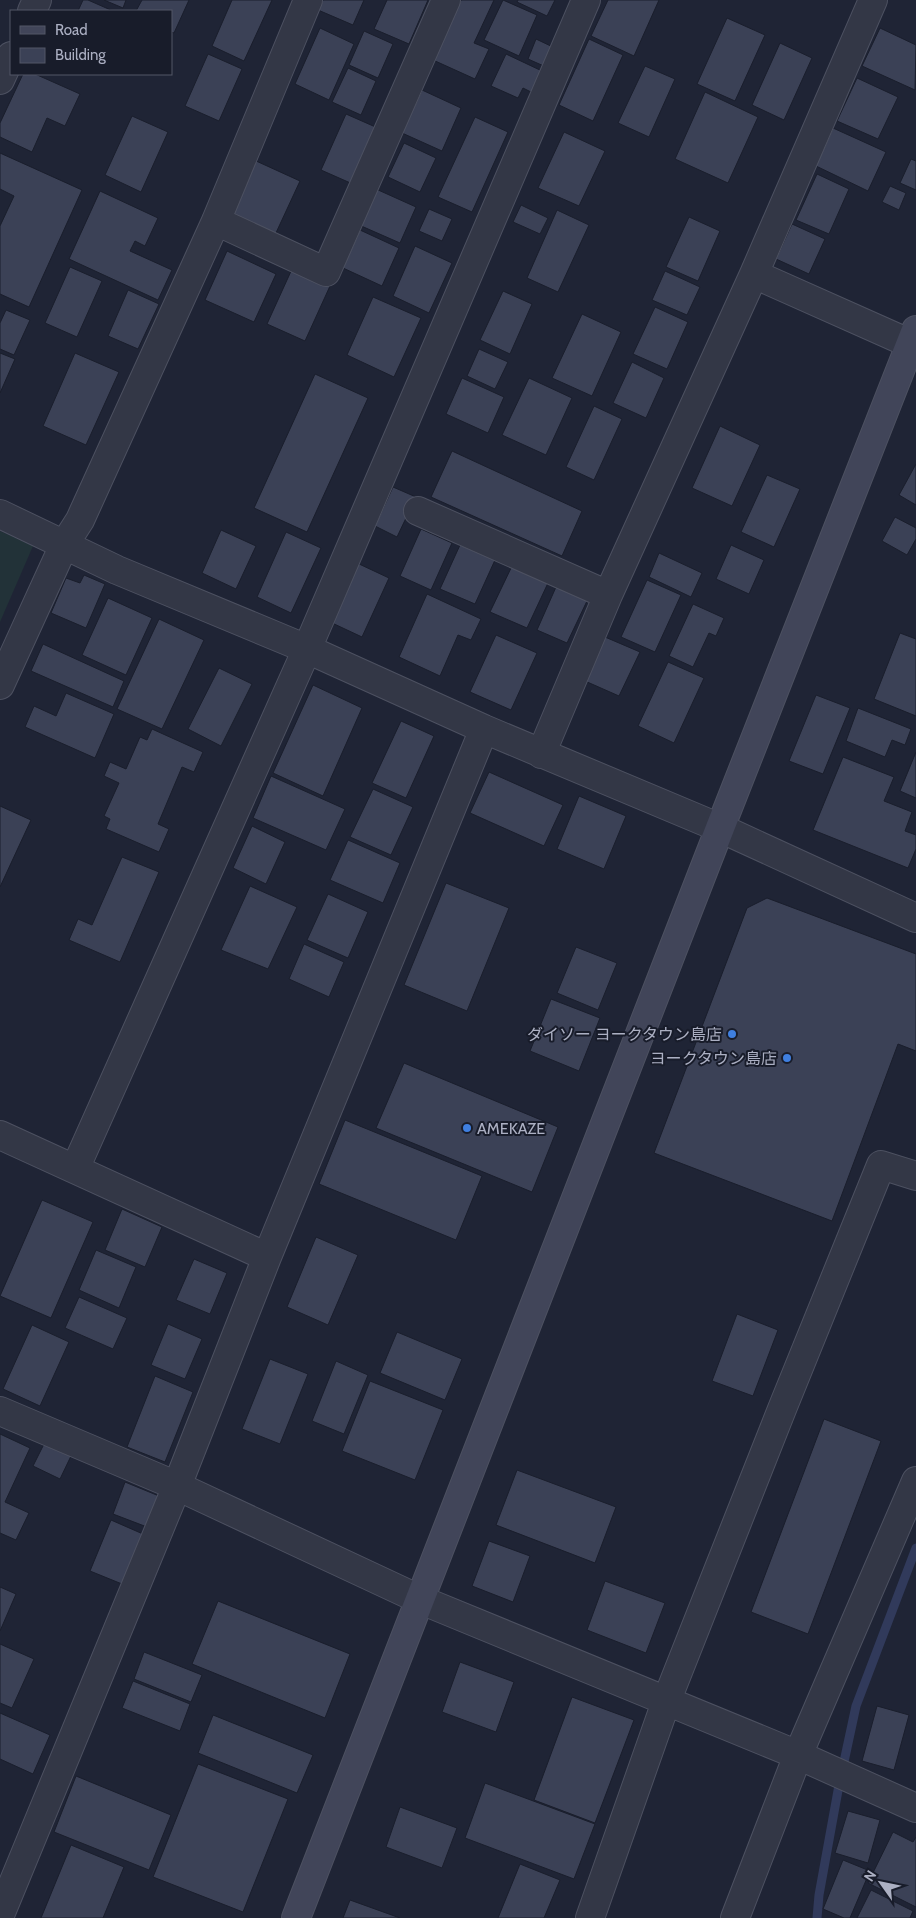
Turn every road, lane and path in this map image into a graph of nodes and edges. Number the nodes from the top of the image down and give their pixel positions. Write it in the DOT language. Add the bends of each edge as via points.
graph roads {
  1 [pos="308,0"];
  2 [pos="446,0"];
  3 [pos="586,0"];
  4 [pos="873,0"];
  5 [pos="10,58"];
  6 [pos="0,80"];
  7 [pos="216,221"];
  8 [pos="754,274"];
  9 [pos="913,345"];
  10 [pos="418,511"];
  11 [pos="0,514"];
  12 [pos="64,545"];
  13 [pos="608,595"];
  14 [pos="307,649"];
  15 [pos="0,685"];
  16 [pos="484,729"];
  17 [pos="541,754"];
  18 [pos="720,828"];
  19 [pos="916,918"];
  20 [pos="0,1135"];
  21 [pos="75,1169"];
  22 [pos="916,1176"];
  23 [pos="267,1257"];
  24 [pos="0,1411"];
  25 [pos="916,1482"];
  26 [pos="177,1486"];
  27 [pos="421,1600"];
  28 [pos="666,1702"];
  29 [pos="798,1756"];
  30 [pos="916,1808"];
  31 [pos="1,1911"];
  32 [pos="296,1918"];
  33 [pos="590,1918"];
  34 [pos="735,1918"];
  1 -- 7 [label="street"];
  2 -- 7 [label="street" via="326,272"];
  3 -- 14 [label="street"];
  4 -- 8 [label="street"];
  5 -- 6 [label="street"];
  7 -- 12 [label="street" via="80,520"];
  8 -- 9 [label="street"];
  8 -- 13 [label="street"];
  9 -- 18 [label="street"];
  10 -- 13 [label="street"];
  11 -- 12 [label="street"];
  12 -- 14 [label="street"];
  12 -- 15 [label="street"];
  13 -- 17 [label="street"];
  14 -- 16 [label="street"];
  14 -- 21 [label="street"];
  16 -- 17 [label="street"];
  16 -- 23 [label="street"];
  17 -- 18 [label="street"];
  18 -- 19 [label="street"];
  18 -- 27 [label="street"];
  20 -- 21 [label="street"];
  21 -- 23 [label="street"];
  22 -- 28 [label="street" via="881,1165"];
  23 -- 26 [label="street"];
  24 -- 26 [label="street"];
  25 -- 29 [label="street"];
  26 -- 27 [label="street"];
  26 -- 31 [label="street"];
  27 -- 28 [label="street"];
  27 -- 32 [label="street"];
  28 -- 29 [label="street"];
  28 -- 33 [label="street"];
  29 -- 30 [label="street"];
  29 -- 34 [label="street"];
}
